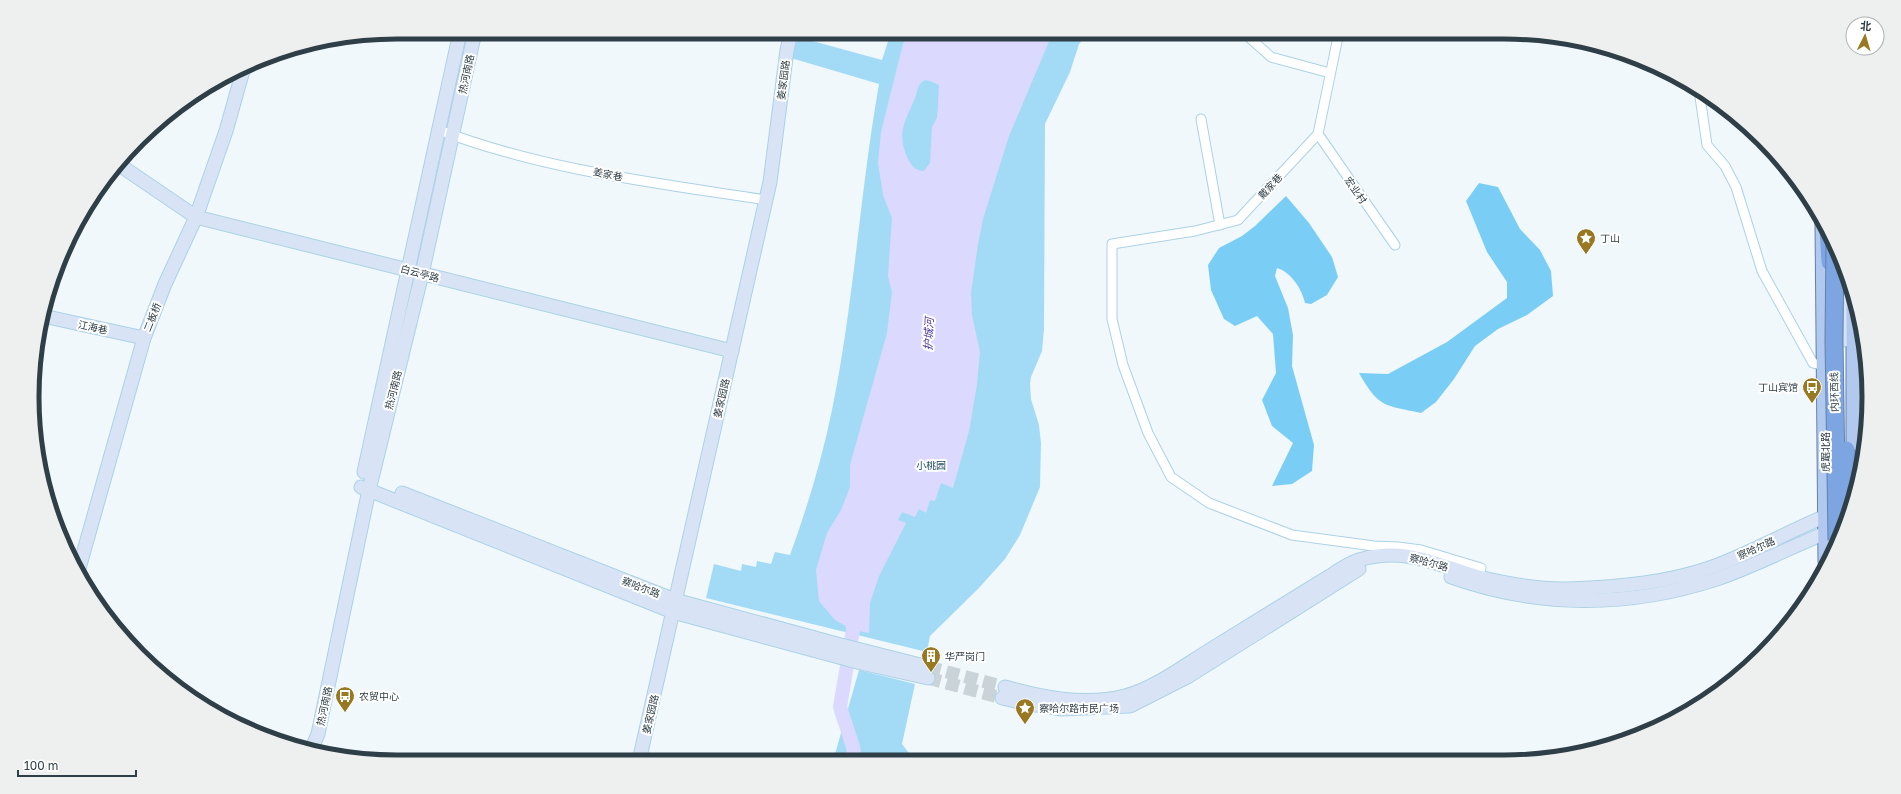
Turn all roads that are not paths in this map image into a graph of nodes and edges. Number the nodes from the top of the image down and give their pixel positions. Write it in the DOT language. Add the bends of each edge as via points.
graph roads {
  1 [pos="458,39"];
  2 [pos="473,39"];
  3 [pos="790,39"];
  4 [pos="1251,39"];
  5 [pos="1337,39"];
  6 [pos="1330,73"];
  7 [pos="242,75"];
  8 [pos="1700,97"];
  9 [pos="1201,119"];
  10 [pos="439,130"];
  11 [pos="1318,134"];
  12 [pos="452,136"];
  13 [pos="122,168"];
  14 [pos="766,200"];
  15 [pos="196,217"];
  16 [pos="1220,225"];
  17 [pos="1823,235"];
  18 [pos="1395,245"];
  19 [pos="1830,249"];
  20 [pos="1836,262"];
  21 [pos="408,270"];
  22 [pos="422,274"];
  23 [pos="1843,282"];
  24 [pos="1845,290"];
  25 [pos="48,317"];
  26 [pos="1854,323"];
  27 [pos="144,338"];
  28 [pos="1839,340"];
  29 [pos="732,351"];
  30 [pos="1824,366"];
  31 [pos="1855,468"];
  32 [pos="366,484"];
  33 [pos="1847,499"];
  34 [pos="1844,509"];
  35 [pos="1825,516"];
  36 [pos="1831,537"];
  37 [pos="80,563"];
  38 [pos="1478,581"];
  39 [pos="674,606"];
  40 [pos="928,673"];
  41 [pos="1003,692"];
  42 [pos="318,734"];
  43 [pos="307,744"];
  44 [pos="313,745"];
  45 [pos="317,746"];
  46 [pos="640,755"];
  1 -- 10 [label="main road, 热河南路"];
  2 -- 12 [label="main road, 热河南路"];
  3 -- 14 [label="main road, 姜家园路"];
  4 -- 6 [label="street" via="1270,57"];
  5 -- 6 [label="street"];
  6 -- 11 [label="street"];
  7 -- 15 [label="main road, 二板桥" via="226,131"];
  8 -- 30 [label="street" via="1706,146 1724,166 1736,187 1762,271 1813,363"];
  9 -- 16 [label="street"];
  10 -- 12 [label="street, 姜家巷"];
  10 -- 21 [label="main road, 热河南路"];
  11 -- 16 [label="street, 戴家巷" via="1238,220"];
  11 -- 18 [label="street, 宏业村"];
  12 -- 14 [label="street, 姜家巷" via="540,161 636,180"];
  12 -- 22 [label="main road, 热河南路"];
  13 -- 15 [label="main road, 白云亭路"];
  14 -- 29 [label="main road, 姜家园路"];
  15 -- 21 [label="main road, 白云亭路"];
  15 -- 27 [label="main road, 二板桥" via="165,284"];
  16 -- 38 [label="street, 戴家巷" via="1112,244 1112,319 1123,365 1148,433 1171,477 1209,503 1292,535 1421,550 1481,568"];
  17 -- 30 [label="main road, 虎踞北路"];
  19 -- 28 [label="highway, bridge"];
  20 -- 28 [label="highway, 内环西线, bridge"];
  21 -- 22 [label="main road, 白云亭路"];
  21 -- 32 [label="main road, 热河南路"];
  22 -- 29 [label="main road, 白云亭路"];
  22 -- 32 [label="main road, 热河南路"];
  23 -- 28 [label="highway, 内环西线"];
  24 -- 28 [label="main road"];
  25 -- 27 [label="main road, 江海巷"];
  26 -- 31 [label="main road"];
  27 -- 37 [label="main road, 二板桥"];
  28 -- 33 [label="highway, 内环西线, bridge"];
  28 -- 36 [label="highway, 内环西线, bridge"];
  29 -- 39 [label="main road, 姜家园路"];
  30 -- 35 [label="main road, 虎踞北路"];
  32 -- 39 [label="main road, 察哈尔路"];
  32 -- 42 [label="main road, 热河南路"];
  32 -- 43 [label="main road, 热河南路" via="312,733"];
  34 -- 35 [label="main road, 察哈尔路"];
  35 -- 36 [label="main road, 虎踞北路"];
  35 -- 38 [label="main road, 察哈尔路" via="1715,566 1680,576 1634,584 1567,589"];
  36 -- 38 [label="main road, 察哈尔路" via="1717,578 1679,589 1633,597 1590,601 1546,599"];
  38 -- 41 [label="main road, 察哈尔路" via="1417,557 1369,557 1358,560 1330,576 1161,680 1126,695 1065,700"];
  39 -- 40 [label="main road, 察哈尔路"];
  39 -- 46 [label="main road, 姜家园路"];
  42 -- 44 [label="main road, 热河南路"];
  42 -- 45 [label="main road"];
}
